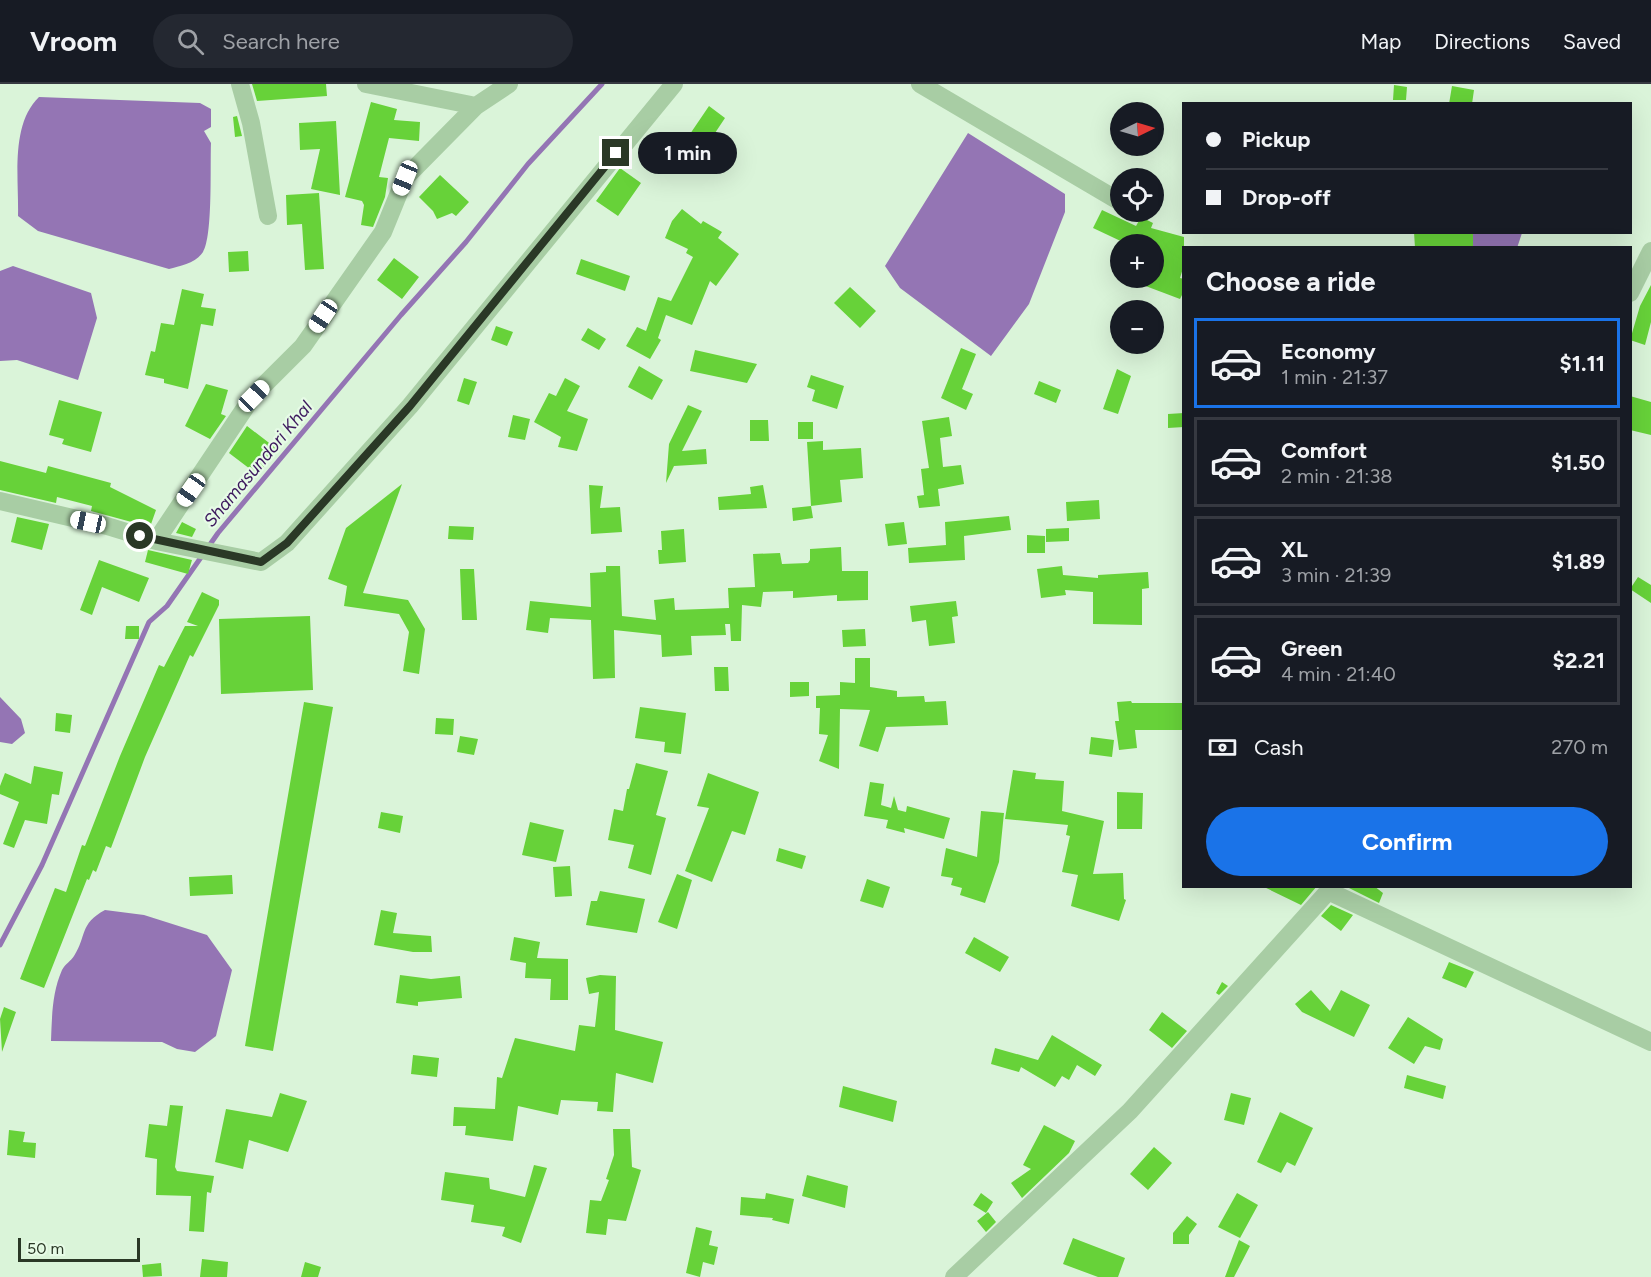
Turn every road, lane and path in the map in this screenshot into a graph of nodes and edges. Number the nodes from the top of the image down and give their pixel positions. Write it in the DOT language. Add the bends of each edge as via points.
graph roads {
  1 [pos="240,84"];
  2 [pos="366,84"];
  3 [pos="509,84"];
  4 [pos="674,84"];
  5 [pos="920,84"];
  6 [pos="476,106"];
  7 [pos="1110,196"];
  8 [pos="268,216"];
  9 [pos="1651,251"];
  10 [pos="1632,288"];
  11 [pos="0,501"];
  12 [pos="156,542"];
  13 [pos="1330,889"];
  14 [pos="1651,1042"];
  15 [pos="954,1277"];
  1 -- 8 [label="street"];
  2 -- 6 [label="street"];
  3 -- 6 [label="street"];
  4 -- 12 [label="street" via="410,406 287,543 261,562"];
  5 -- 7 [label="street"];
  6 -- 12 [label="street" via="405,178 383,232 303,346 254,396"];
  9 -- 10 [label="street"];
  11 -- 12 [label="street" via="107,526"];
  13 -- 14 [label="street"];
  13 -- 15 [label="street" via="1130,1111"];
}
